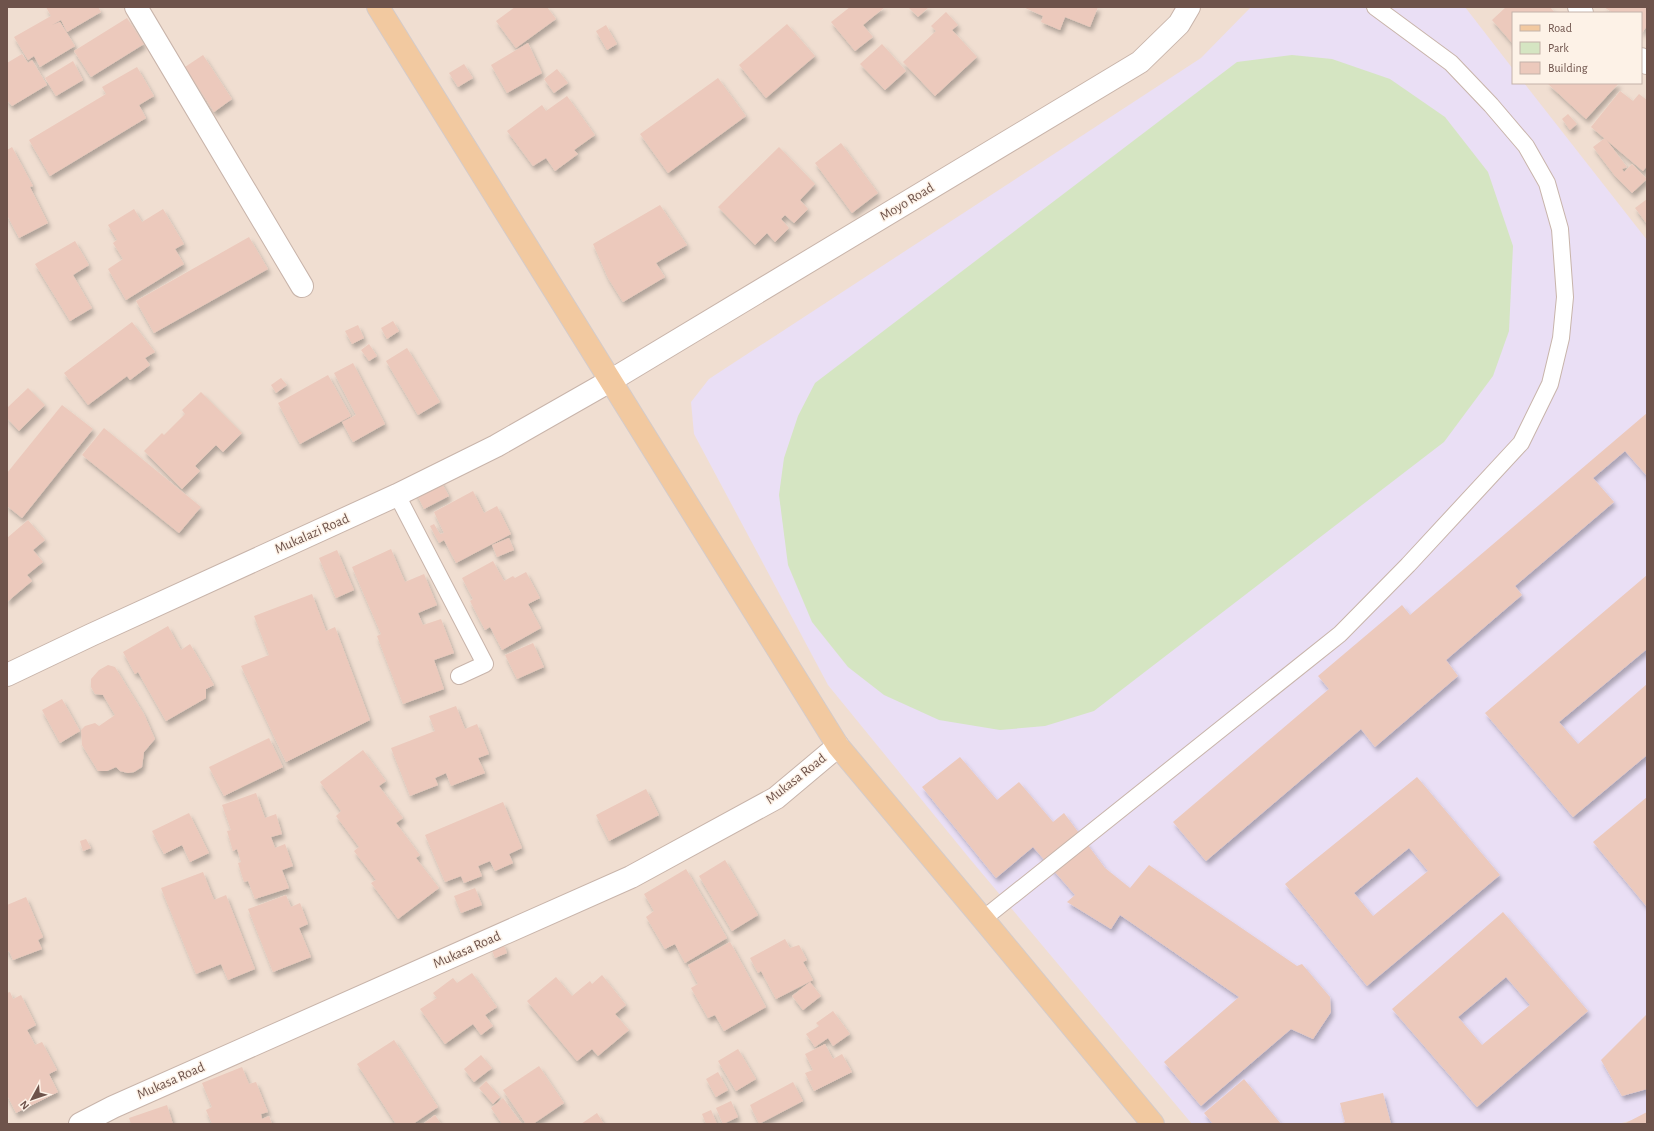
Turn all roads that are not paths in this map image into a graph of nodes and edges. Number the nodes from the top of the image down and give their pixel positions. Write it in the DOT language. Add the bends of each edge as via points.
graph roads {
  1 [pos="136,7"];
  2 [pos="378,7"];
  3 [pos="1189,7"];
  4 [pos="1375,7"];
  5 [pos="302,286"];
  6 [pos="610,381"];
  7 [pos="397,495"];
  8 [pos="7,675"];
  9 [pos="458,676"];
  10 [pos="838,746"];
  11 [pos="983,919"];
  12 [pos="80,1124"];
  13 [pos="1153,1124"];
  1 -- 5 [label="street"];
  2 -- 6 [label="main road"];
  3 -- 6 [label="street, Moyo Road" via="1179,24 1140,62"];
  4 -- 11 [label="lane" via="1451,63 1526,146 1547,183 1560,229 1565,297 1561,338 1550,384 1521,443 1340,634"];
  6 -- 7 [label="street, Mukalazi Road" via="496,446"];
  6 -- 10 [label="main road"];
  7 -- 8 [label="street, Mukalazi Road"];
  7 -- 9 [label="lane" via="485,664"];
  10 -- 11 [label="main road"];
  10 -- 12 [label="street, Mukasa Road" via="776,798 631,877"];
  11 -- 13 [label="main road"];
}
